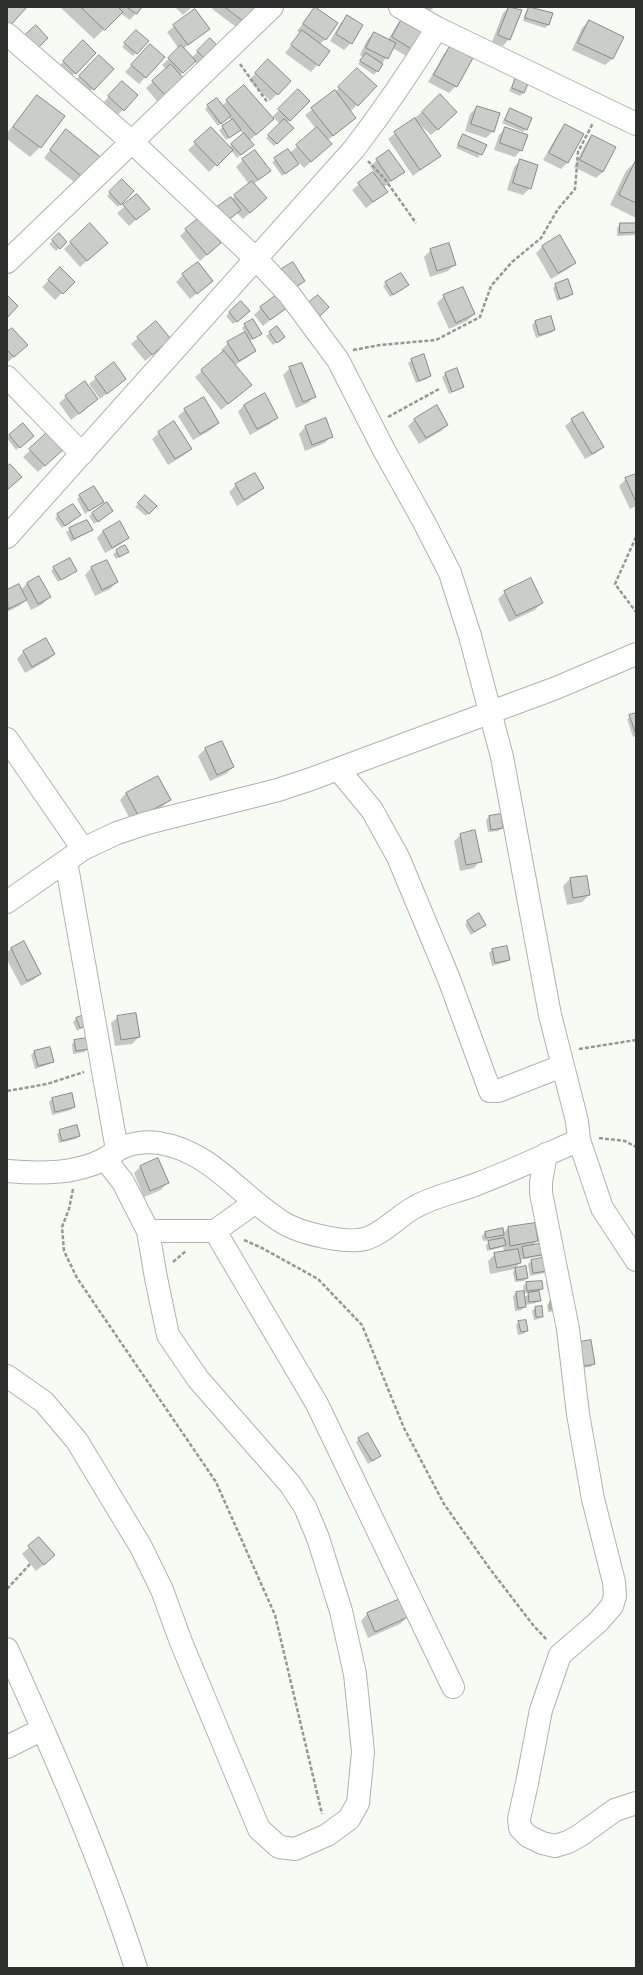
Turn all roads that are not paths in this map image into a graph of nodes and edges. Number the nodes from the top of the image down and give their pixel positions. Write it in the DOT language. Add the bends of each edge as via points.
graph roads {
  1 [pos="272,7"];
  2 [pos="400,7"];
  3 [pos="437,28"];
  4 [pos="7,34"];
  5 [pos="636,124"];
  6 [pos="132,142"];
  7 [pos="255,258"];
  8 [pos="7,262"];
  9 [pos="7,377"];
  10 [pos="82,454"];
  11 [pos="7,537"];
  12 [pos="636,654"];
  13 [pos="490,711"];
  14 [pos="7,739"];
  15 [pos="338,769"];
  16 [pos="74,855"];
  17 [pos="7,902"];
  18 [pos="560,1059"];
  19 [pos="579,1140"];
  20 [pos="111,1154"];
  21 [pos="546,1154"];
  22 [pos="7,1171"];
  23 [pos="254,1203"];
  24 [pos="148,1231"];
  25 [pos="216,1233"];
  26 [pos="636,1260"];
  27 [pos="7,1376"];
  28 [pos="7,1649"];
  29 [pos="453,1687"];
  30 [pos="43,1728"];
  31 [pos="7,1747"];
  32 [pos="636,1803"];
  33 [pos="136,1968"];
  1 -- 6 [label="street"];
  2 -- 3 [label="street"];
  3 -- 5 [label="street"];
  3 -- 7 [label="street" via="412,70 354,149"];
  4 -- 6 [label="street"];
  6 -- 7 [label="street"];
  6 -- 8 [label="street"];
  7 -- 10 [label="street"];
  7 -- 13 [label="street" via="289,294 338,360 384,452 450,573"];
  9 -- 10 [label="street"];
  10 -- 11 [label="street"];
  12 -- 13 [label="street" via="556,688"];
  13 -- 15 [label="street"];
  13 -- 18 [label="street" via="502,757"];
  14 -- 16 [label="street"];
  15 -- 16 [label="street" via="278,790 147,823 117,833"];
  15 -- 18 [label="street" via="372,810 398,857 449,979 490,1091 498,1091"];
  16 -- 17 [label="street"];
  16 -- 20 [label="street"];
  18 -- 19 [label="street" via="577,1121"];
  19 -- 21 [label="street"];
  19 -- 26 [label="street" via="602,1208"];
  20 -- 22 [label="street" via="77,1169 53,1173"];
  20 -- 23 [label="street" via="145,1142 184,1149 227,1177"];
  20 -- 24 [label="street"];
  21 -- 23 [label="street" via="515,1169 416,1206 374,1235 360,1240 321,1237 294,1228"];
  21 -- 32 [label="street" via="541,1182 542,1193 567,1322 579,1422 615,1596 612,1606 598,1622 560,1655 538,1723 518,1819 520,1828 528,1836 542,1844 555,1846 579,1836 615,1810"];
  23 -- 25 [label="street"];
  24 -- 25 [label="street"];
  24 -- 27 [label="street" via="168,1335 198,1379 290,1484 305,1507 318,1538 342,1611 355,1674 363,1752 358,1803 349,1819 327,1835 294,1849 278,1847 259,1829 162,1590 141,1547 77,1441 44,1402"];
  25 -- 29 [label="street" via="320,1410"];
  28 -- 30 [label="street"];
  30 -- 31 [label="street"];
  30 -- 33 [label="street"];
}
